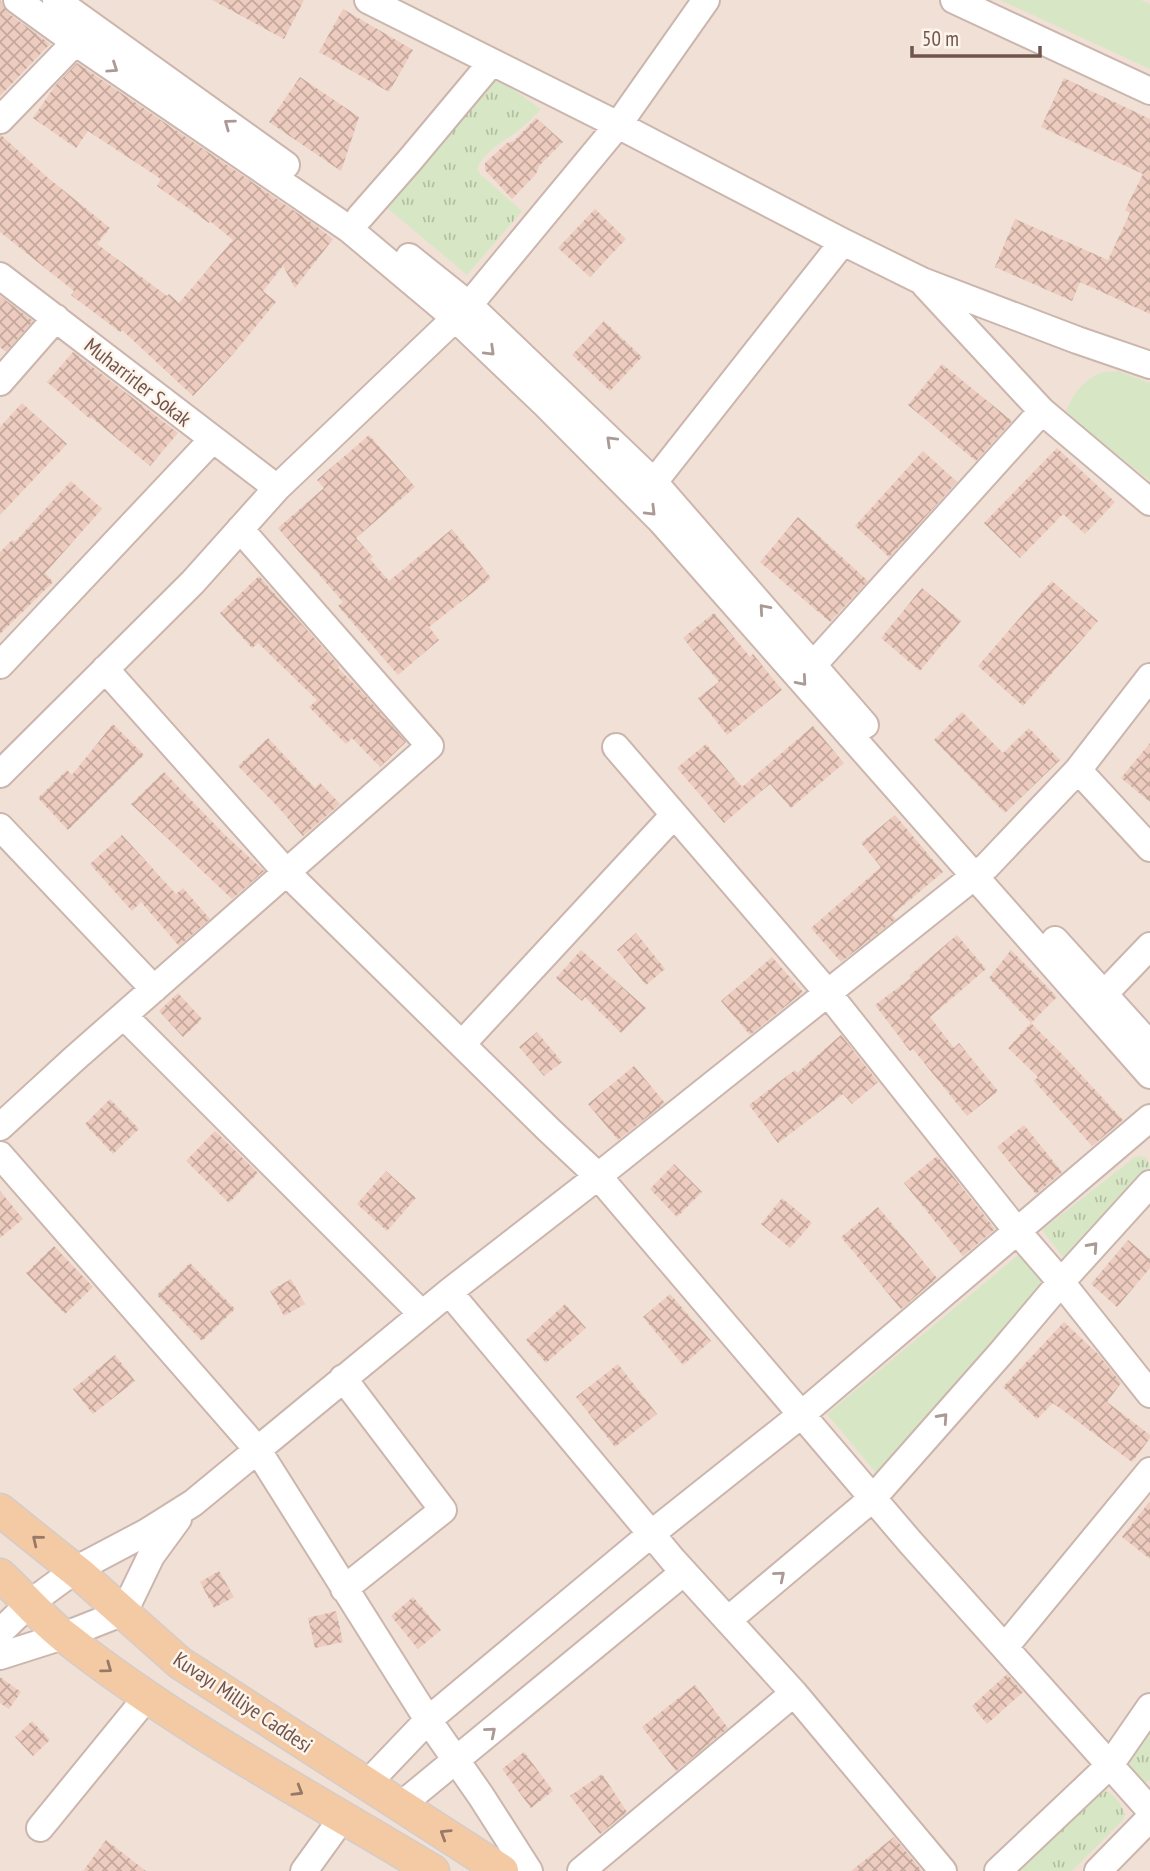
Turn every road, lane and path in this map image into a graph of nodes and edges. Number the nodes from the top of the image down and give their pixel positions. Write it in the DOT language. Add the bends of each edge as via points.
graph roads {
  1 [pos="368,0"];
  2 [pos="706,0"];
  3 [pos="954,0"];
  4 [pos="39,4"];
  5 [pos="83,34"];
  6 [pos="492,62"];
  7 [pos="1150,91"];
  8 [pos="0,120"];
  9 [pos="618,125"];
  10 [pos="360,217"];
  11 [pos="843,242"];
  12 [pos="0,276"];
  13 [pos="922,281"];
  14 [pos="462,311"];
  15 [pos="56,318"];
  16 [pos="1150,365"];
  17 [pos="0,382"];
  18 [pos="1042,411"];
  19 [pos="213,439"];
  20 [pos="654,482"];
  21 [pos="277,488"];
  22 [pos="1150,502"];
  23 [pos="240,529"];
  24 [pos="0,665"];
  25 [pos="813,665"];
  26 [pos="105,669"];
  27 [pos="1150,677"];
  28 [pos="616,747"];
  29 [pos="1077,770"];
  30 [pos="0,774"];
  31 [pos="674,815"];
  32 [pos="0,827"];
  33 [pos="1150,848"];
  34 [pos="980,871"];
  35 [pos="288,873"];
  36 [pos="1150,946"];
  37 [pos="154,989"];
  38 [pos="827,992"];
  39 [pos="1104,994"];
  40 [pos="124,1016"];
  41 [pos="461,1044"];
  42 [pos="1150,1045"];
  43 [pos="1150,1075"];
  44 [pos="1150,1118"];
  45 [pos="0,1127"];
  46 [pos="0,1155"];
  47 [pos="598,1176"];
  48 [pos="1150,1184"];
  49 [pos="1017,1231"];
  50 [pos="1061,1282"];
  51 [pos="449,1292"];
  52 [pos="422,1314"];
  53 [pos="343,1378"];
  54 [pos="1150,1394"];
  55 [pos="802,1414"];
  56 [pos="257,1449"];
  57 [pos="1150,1471"];
  58 [pos="873,1498"];
  59 [pos="187,1507"];
  60 [pos="0,1510"];
  61 [pos="652,1534"];
  62 [pos="75,1570"];
  63 [pos="684,1572"];
  64 [pos="0,1575"];
  65 [pos="344,1588"];
  66 [pos="30,1603"];
  67 [pos="124,1612"];
  68 [pos="728,1620"];
  69 [pos="0,1632"];
  70 [pos="63,1636"];
  71 [pos="1005,1647"];
  72 [pos="0,1656"];
  73 [pos="794,1693"];
  74 [pos="147,1697"];
  75 [pos="1150,1707"];
  76 [pos="428,1720"];
  77 [pos="456,1760"];
  78 [pos="1110,1765"];
  79 [pos="366,1785"];
  80 [pos="400,1806"];
  81 [pos="1150,1810"];
  82 [pos="343,1817"];
  83 [pos="1150,1818"];
  84 [pos="40,1828"];
  85 [pos="304,1871"];
  86 [pos="433,1871"];
  87 [pos="502,1871"];
  88 [pos="529,1871"];
  89 [pos="581,1871"];
  90 [pos="943,1871"];
  91 [pos="998,1871"];
  92 [pos="1098,1871"];
  1 -- 6 [label="street"];
  2 -- 9 [label="street"];
  3 -- 7 [label="street"];
  4 -- 5 [label="street"];
  5 -- 8 [label="street"];
  10 -- 5 [label="street, one-way"];
  5 -- 14 [label="street, one-way"];
  6 -- 9 [label="street"];
  6 -- 10 [label="street"];
  9 -- 11 [label="street"];
  9 -- 14 [label="street"];
  10 -- 14 [label="street"];
  11 -- 13 [label="street"];
  11 -- 20 [label="street"];
  12 -- 15 [label="street, Muharrirler Sokak"];
  13 -- 16 [label="street"];
  13 -- 18 [label="street"];
  20 -- 14 [label="street, one-way"];
  14 -- 21 [label="street"];
  14 -- 34 [label="street, one-way"];
  15 -- 17 [label="street"];
  15 -- 19 [label="street, Muharrirler Sokak"];
  18 -- 22 [label="street"];
  18 -- 25 [label="street"];
  19 -- 21 [label="street, Muharrirler Sokak"];
  19 -- 24 [label="street"];
  25 -- 20 [label="street, one-way"];
  21 -- 23 [label="street"];
  23 -- 26 [label="street"];
  23 -- 35 [label="street" via="430,746"];
  25 -- 34 [label="street"];
  26 -- 30 [label="street"];
  26 -- 35 [label="street"];
  27 -- 29 [label="street"];
  28 -- 31 [label="street"];
  29 -- 33 [label="street"];
  29 -- 34 [label="street"];
  31 -- 38 [label="street"];
  31 -- 41 [label="street"];
  32 -- 37 [label="street"];
  34 -- 38 [label="street"];
  34 -- 39 [label="street"];
  34 -- 43 [label="street"];
  35 -- 37 [label="street"];
  35 -- 41 [label="street"];
  36 -- 39 [label="street"];
  37 -- 40 [label="street"];
  38 -- 47 [label="street"];
  38 -- 49 [label="street"];
  39 -- 42 [label="street"];
  40 -- 45 [label="street"];
  40 -- 52 [label="street"];
  41 -- 47 [label="street"];
  44 -- 49 [label="street"];
  46 -- 56 [label="street"];
  47 -- 51 [label="street"];
  47 -- 55 [label="street"];
  50 -- 48 [label="street, one-way"];
  49 -- 50 [label="street"];
  49 -- 55 [label="street"];
  50 -- 54 [label="street"];
  58 -- 50 [label="street, one-way"];
  51 -- 52 [label="street"];
  51 -- 61 [label="street"];
  52 -- 53 [label="street"];
  53 -- 56 [label="street"];
  53 -- 65 [label="street" via="443,1510"];
  55 -- 58 [label="street"];
  55 -- 61 [label="street"];
  56 -- 59 [label="street"];
  56 -- 65 [label="street"];
  57 -- 71 [label="street"];
  68 -- 58 [label="street, one-way"];
  58 -- 71 [label="street"];
  59 -- 62 [label="street"];
  59 -- 67 [label="street" via="151,1556"];
  62 -- 60 [label="main road, Kuvayı Milliye Caddesi, one-way"];
  61 -- 63 [label="street"];
  61 -- 76 [label="street"];
  62 -- 66 [label="street"];
  62 -- 67 [label="main road, Kuvayı Milliye Caddesi"];
  63 -- 68 [label="street"];
  77 -- 63 [label="street, one-way"];
  64 -- 66 [label="main road, Kuvayı Milliye Caddesi"];
  65 -- 76 [label="street"];
  66 -- 69 [label="street"];
  66 -- 70 [label="main road, Kuvayı Milliye Caddesi"];
  67 -- 70 [label="street"];
  67 -- 79 [label="main road, Kuvayı Milliye Caddesi" via="180,1663"];
  68 -- 73 [label="street"];
  70 -- 72 [label="street"];
  70 -- 74 [label="main road, Kuvayı Milliye Caddesi, one-way"];
  71 -- 78 [label="street"];
  73 -- 89 [label="street"];
  73 -- 90 [label="street"];
  74 -- 82 [label="main road, Kuvayı Milliye Caddesi, one-way"];
  74 -- 84 [label="street"];
  75 -- 78 [label="street"];
  76 -- 77 [label="street"];
  76 -- 79 [label="street"];
  77 -- 80 [label="street"];
  77 -- 88 [label="street"];
  78 -- 81 [label="street"];
  78 -- 91 [label="street"];
  79 -- 80 [label="main road, Kuvayı Milliye Caddesi"];
  87 -- 80 [label="main road, Kuvayı Milliye Caddesi, one-way"];
  82 -- 85 [label="street"];
  82 -- 86 [label="main road, Kuvayı Milliye Caddesi"];
  83 -- 92 [label="street"];
}
